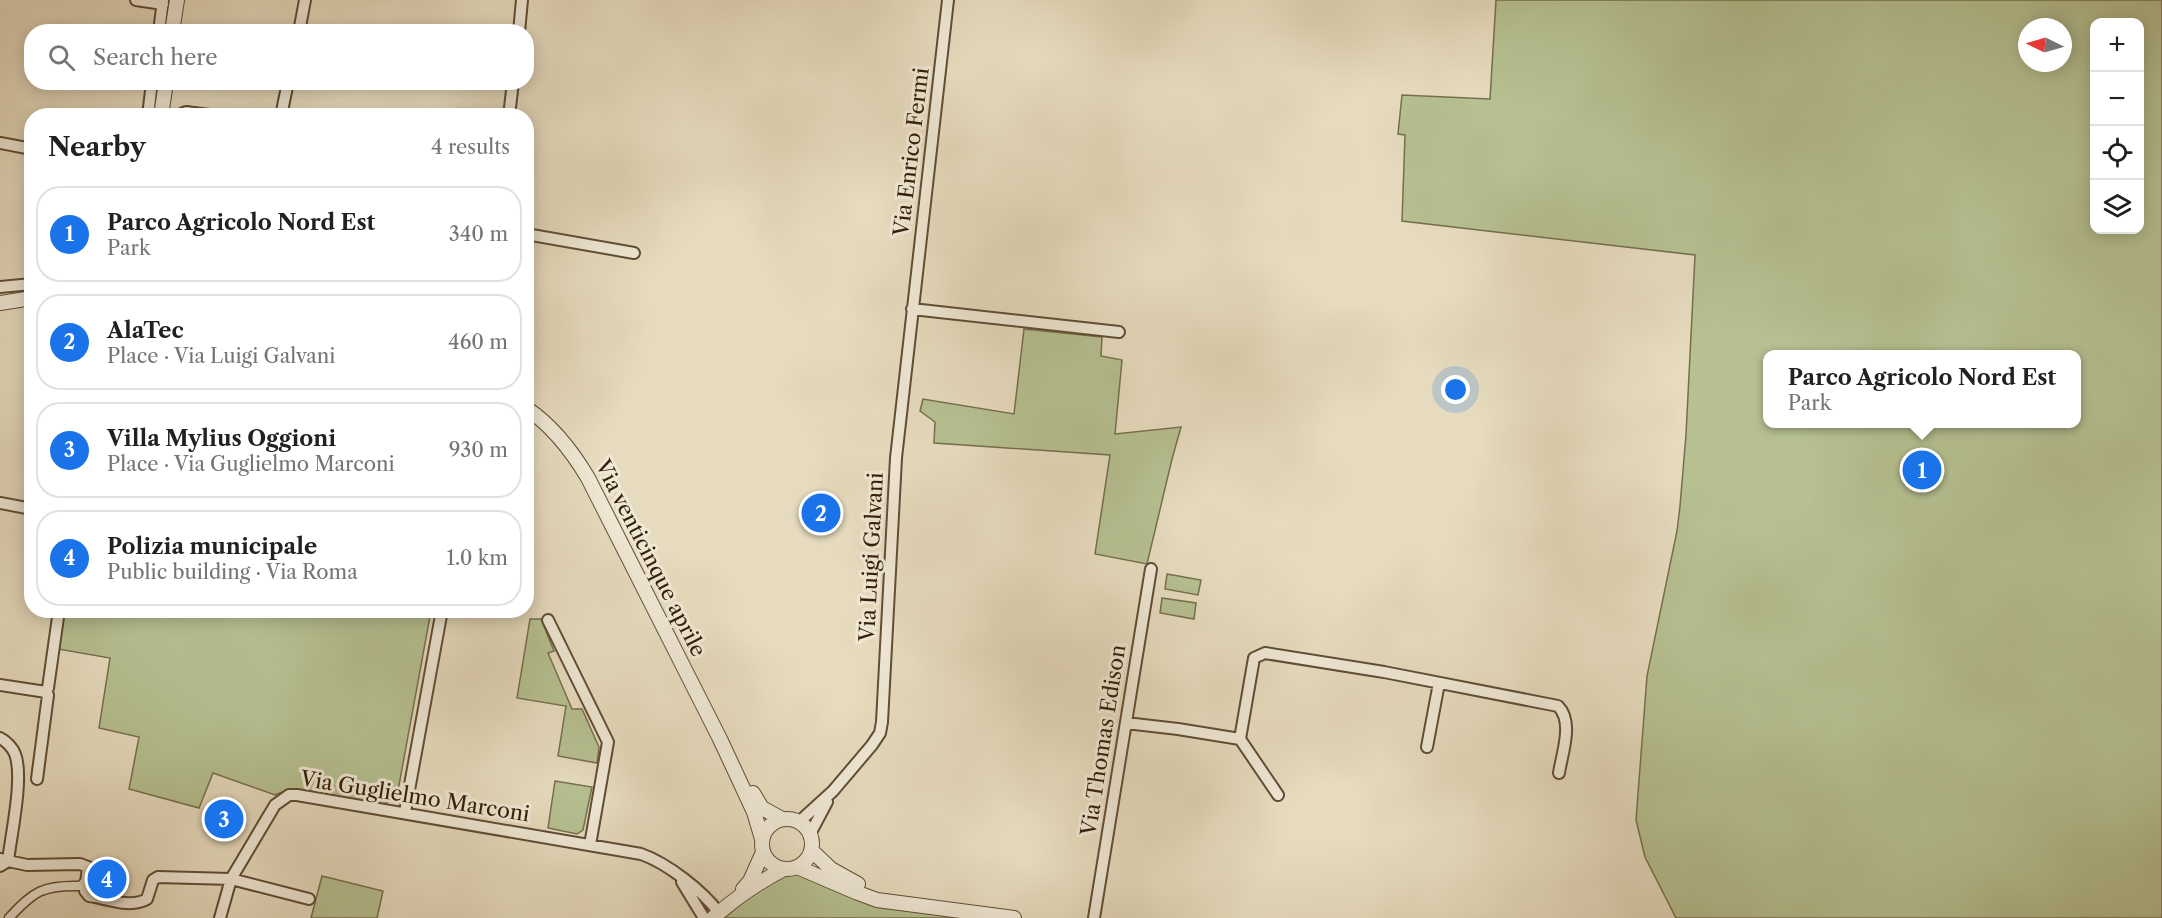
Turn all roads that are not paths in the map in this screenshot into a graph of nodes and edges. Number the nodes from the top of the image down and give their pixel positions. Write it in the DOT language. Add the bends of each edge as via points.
graph roads {
  1 [pos="136,0"];
  2 [pos="305,0"];
  3 [pos="522,0"];
  4 [pos="948,0"];
  5 [pos="168,1"];
  6 [pos="161,24"];
  7 [pos="171,24"];
  8 [pos="300,24"];
  9 [pos="520,24"];
  10 [pos="151,90"];
  11 [pos="165,90"];
  12 [pos="286,90"];
  13 [pos="512,90"];
  14 [pos="149,108"];
  15 [pos="162,108"];
  16 [pos="283,108"];
  17 [pos="509,108"];
  18 [pos="0,142"];
  19 [pos="24,147"];
  20 [pos="534,235"];
  21 [pos="634,253"];
  22 [pos="24,285"];
  23 [pos="0,287"];
  24 [pos="24,299"];
  25 [pos="0,303"];
  26 [pos="912,309"];
  27 [pos="1119,332"];
  28 [pos="534,414"];
  29 [pos="0,503"];
  30 [pos="24,508"];
  31 [pos="1151,569"];
  32 [pos="58,618"];
  33 [pos="441,618"];
  34 [pos="548,620"];
  35 [pos="1439,683"];
  36 [pos="0,685"];
  37 [pos="46,692"];
  38 [pos="1126,723"];
  39 [pos="0,738"];
  40 [pos="720,739"];
  41 [pos="1240,740"];
  42 [pos="1427,747"];
  43 [pos="1559,773"];
  44 [pos="38,779"];
  45 [pos="833,791"];
  46 [pos="1278,795"];
  47 [pos="405,812"];
  48 [pos="782,819"];
  49 [pos="799,822"];
  50 [pos="810,834"];
  51 [pos="590,845"];
  52 [pos="763,846"];
  53 [pos="812,850"];
  54 [pos="3,862"];
  55 [pos="791,868"];
  56 [pos="676,875"];
  57 [pos="88,879"];
  58 [pos="231,879"];
  59 [pos="736,898"];
  60 [pos="309,899"];
  61 [pos="929,906"];
  62 [pos="716,915"];
  63 [pos="9,918"];
  64 [pos="220,918"];
  65 [pos="704,918"];
  66 [pos="1014,918"];
  67 [pos="1094,918"];
  1 -- 5 [label="street"];
  2 -- 8 [label="street"];
  3 -- 9 [label="street"];
  4 -- 26 [label="street, Via Enrico Fermi"];
  5 -- 6 [label="street"];
  5 -- 7 [label="street"];
  10 -- 14 [label="street"];
  11 -- 15 [label="street"];
  12 -- 16 [label="street"];
  13 -- 17 [label="street"];
  18 -- 19 [label="street"];
  20 -- 21 [label="street"];
  22 -- 23 [label="street"];
  24 -- 25 [label="street"];
  26 -- 27 [label="street"];
  26 -- 45 [label="street, Via Luigi Galvani" via="896,458 882,722 877,739"];
  28 -- 40 [label="street, Via venticinque aprile" via="562,440 588,478"];
  29 -- 30 [label="street"];
  31 -- 38 [label="street, Via Thomas Edison"];
  32 -- 37 [label="street"];
  33 -- 47 [label="street"];
  34 -- 51 [label="street" via="608,742"];
  35 -- 41 [label="street" via="1259,654 1254,658"];
  35 -- 42 [label="street"];
  35 -- 43 [label="street" via="1558,706 1567,721"];
  36 -- 37 [label="street"];
  37 -- 44 [label="street"];
  38 -- 41 [label="street"];
  38 -- 67 [label="street, Via Thomas Edison"];
  39 -- 54 [label="street" via="15,753 18,769"];
  40 -- 48 [label="street, Via venticinque aprile" via="762,808"];
  40 -- 52 [label="street, Via venticinque aprile" via="753,812"];
  41 -- 46 [label="street"];
  45 -- 49 [label="street, Via Luigi Galvani"];
  45 -- 50 [label="street, Via Luigi Galvani"];
  47 -- 51 [label="street, Via Guglielmo Marconi"];
  47 -- 58 [label="street, Via Guglielmo Marconi" via="289,795 275,805"];
  48 -- 49 [label="street"];
  48 -- 52 [label="street" via="769,826"];
  49 -- 50 [label="street"];
  50 -- 53 [label="street"];
  51 -- 56 [label="street, Via Guglielmo Marconi" via="654,858"];
  52 -- 55 [label="street" via="771,864"];
  52 -- 59 [label="street" via="750,881"];
  53 -- 55 [label="street" via="806,860"];
  53 -- 61 [label="street" via="831,869 855,883"];
  54 -- 57 [label="street" via="80,864 88,867"];
  55 -- 59 [label="street" via="757,883"];
  55 -- 61 [label="street" via="867,897"];
  56 -- 62 [label="street, Via Guglielmo Marconi" via="702,893"];
  56 -- 65 [label="street, Via Guglielmo Marconi"];
  57 -- 58 [label="street" via="89,896 133,903 147,899 153,880 158,877"];
  57 -- 63 [label="street" via="80,886 46,888 25,901"];
  58 -- 60 [label="street"];
  58 -- 64 [label="street, Via Guglielmo Marconi"];
  59 -- 62 [label="street"];
  61 -- 66 [label="street"];
}
